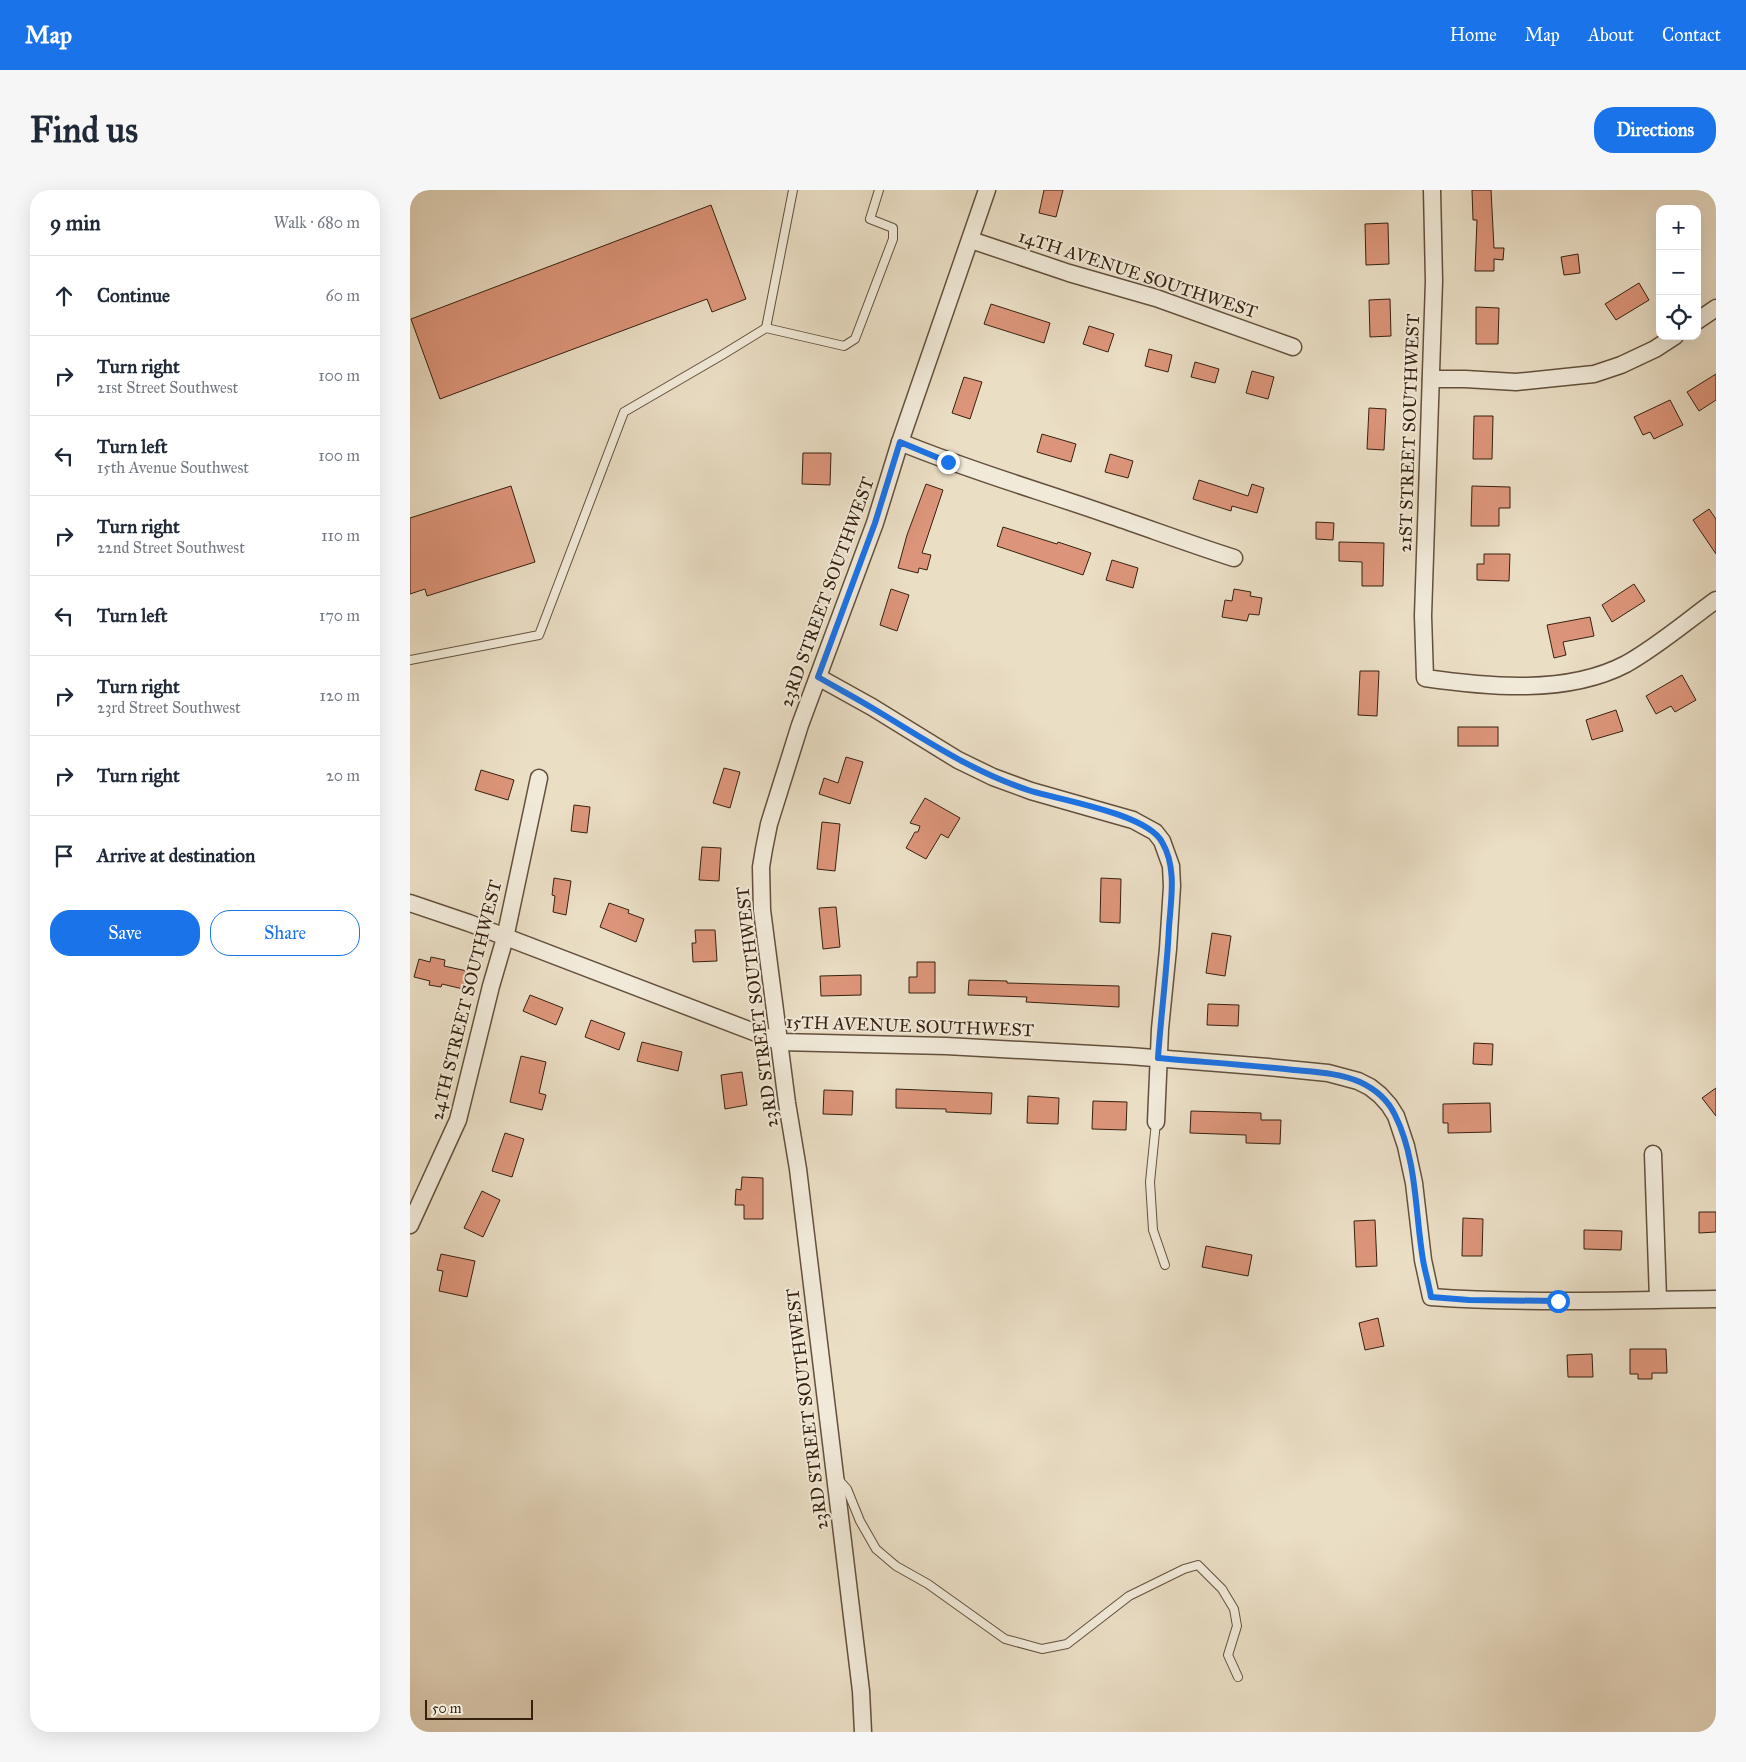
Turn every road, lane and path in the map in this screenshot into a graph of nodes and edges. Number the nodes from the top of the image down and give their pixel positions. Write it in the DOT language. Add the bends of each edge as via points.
graph roads {
  1 [pos="793,190"];
  2 [pos="879,190"];
  3 [pos="987,190"];
  4 [pos="1432,190"];
  5 [pos="971,240"];
  6 [pos="1716,308"];
  7 [pos="1701,319"];
  8 [pos="766,328"];
  9 [pos="1669,340"];
  10 [pos="1293,346"];
  11 [pos="1431,379"];
  12 [pos="900,442"];
  13 [pos="1234,558"];
  14 [pos="1716,600"];
  15 [pos="410,660"];
  16 [pos="818,677"];
  17 [pos="539,778"];
  18 [pos="410,903"];
  19 [pos="505,938"];
  20 [pos="780,1042"];
  21 [pos="1158,1058"];
  22 [pos="1156,1122"];
  23 [pos="1653,1154"];
  24 [pos="410,1225"];
  25 [pos="1165,1265"];
  26 [pos="1658,1299"];
  27 [pos="1716,1299"];
  28 [pos="835,1476"];
  29 [pos="1238,1677"];
  30 [pos="863,1732"];
  1 -- 8 [label="lane"];
  2 -- 8 [label="lane" via="870,218 893,228 893,239 855,339 844,346"];
  3 -- 5 [label="street, 23RD STREET SOUTHWEST"];
  4 -- 11 [label="street, 21ST STREET SOUTHWEST"];
  5 -- 10 [label="street, 14TH AVENUE SOUTHWEST" via="1156,298"];
  5 -- 12 [label="street, 23RD STREET SOUTHWEST"];
  6 -- 7 [label="street"];
  8 -- 15 [label="lane" via="624,412 539,635"];
  9 -- 11 [label="street" via="1621,365 1594,374 1516,382"];
  11 -- 14 [label="street, 21ST STREET SOUTHWEST" via="1423,616 1425,678 1509,686 1590,678 1609,672 1642,654"];
  12 -- 13 [label="street" via="948,462"];
  12 -- 16 [label="street, 23RD STREET SOUTHWEST" via="875,523"];
  16 -- 20 [label="street, 23RD STREET SOUTHWEST" via="769,824 761,866 762,910"];
  16 -- 21 [label="street" via="992,777 1133,820 1155,832 1162,841 1171,866 1172,886"];
  17 -- 19 [label="street, 24TH STREET SOUTHWEST"];
  18 -- 19 [label="street, 15TH AVENUE SOUTHWEST"];
  19 -- 20 [label="street, 15TH AVENUE SOUTHWEST"];
  19 -- 24 [label="street, 24TH STREET SOUTHWEST" via="458,1120"];
  20 -- 21 [label="street, 15TH AVENUE SOUTHWEST" via="946,1046"];
  20 -- 28 [label="street, 23RD STREET SOUTHWEST" via="800,1179"];
  21 -- 22 [label="street"];
  21 -- 26 [label="street, 15TH AVENUE SOUTHWEST" via="1328,1073 1370,1087 1396,1116 1406,1146 1431,1297 1558,1301"];
  22 -- 25 [label="lane" via="1150,1182 1153,1230"];
  23 -- 26 [label="street"];
  26 -- 27 [label="street"];
  28 -- 29 [label="lane" via="847,1489 876,1549 896,1566 928,1584 1005,1638 1042,1649 1068,1644 1129,1596 1198,1565 1222,1589 1234,1609 1237,1626 1228,1655"];
  28 -- 30 [label="street, 23RD STREET SOUTHWEST"];
}
